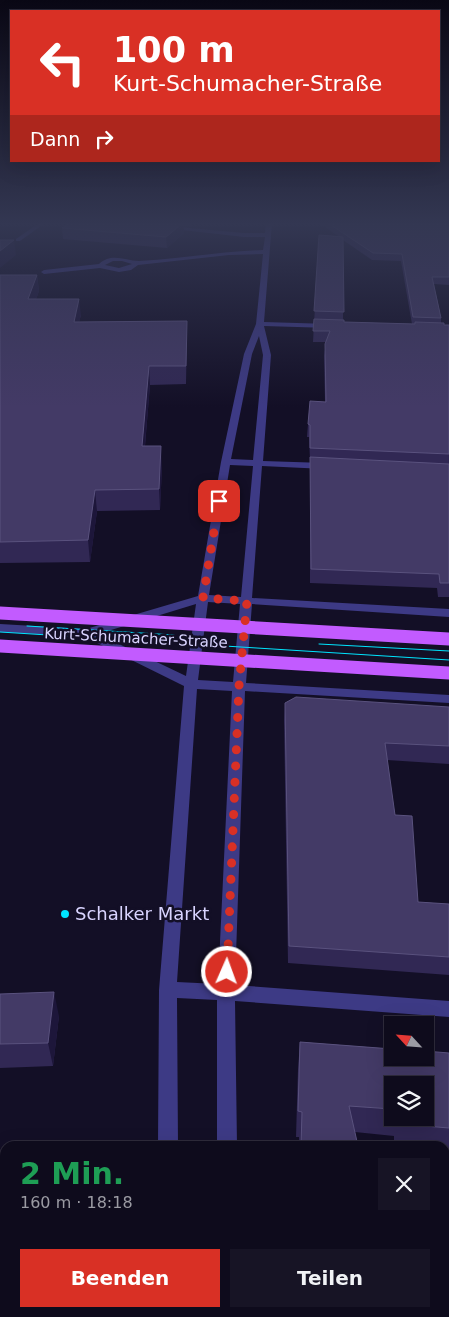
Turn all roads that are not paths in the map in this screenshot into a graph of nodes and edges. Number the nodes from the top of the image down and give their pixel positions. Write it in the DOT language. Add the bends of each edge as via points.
graph roads {
  1 [pos="264,284"];
  2 [pos="260,324"];
  3 [pos="340,327"];
  4 [pos="226,462"];
  5 [pos="256,463"];
  6 [pos="334,466"];
  7 [pos="203,598"];
  8 [pos="247,601"];
  9 [pos="0,613"];
  10 [pos="449,613"];
  11 [pos="0,628"];
  12 [pos="88,633"];
  13 [pos="449,639"];
  14 [pos="0,646"];
  15 [pos="449,673"];
  16 [pos="191,684"];
  17 [pos="239,686"];
  18 [pos="449,699"];
  19 [pos="168,990"];
  20 [pos="226,992"];
  21 [pos="449,1009"];
  22 [pos="168,1141"];
  23 [pos="226,1141"];
  1 -- 2 [label="street"];
  2 -- 3 [label="street"];
  2 -- 4 [label="street" via="248,354"];
  2 -- 5 [label="street" via="267,355"];
  4 -- 5 [label="street"];
  4 -- 7 [label="street"];
  5 -- 6 [label="street"];
  5 -- 8 [label="street"];
  7 -- 8 [label="street"];
  7 -- 12 [label="street"];
  7 -- 16 [label="street"];
  8 -- 10 [label="street"];
  8 -- 17 [label="street"];
  9 -- 13 [label="main road, Kurt-Schumacher-Straße, bridge"];
  11 -- 12 [label="street"];
  12 -- 16 [label="street"];
  14 -- 15 [label="main road, Kurt-Schumacher-Straße, bridge"];
  16 -- 17 [label="street"];
  16 -- 19 [label="street"];
  17 -- 18 [label="street"];
  17 -- 20 [label="street"];
  19 -- 20 [label="street"];
  19 -- 22 [label="street"];
  20 -- 21 [label="street"];
  20 -- 23 [label="street"];
}
